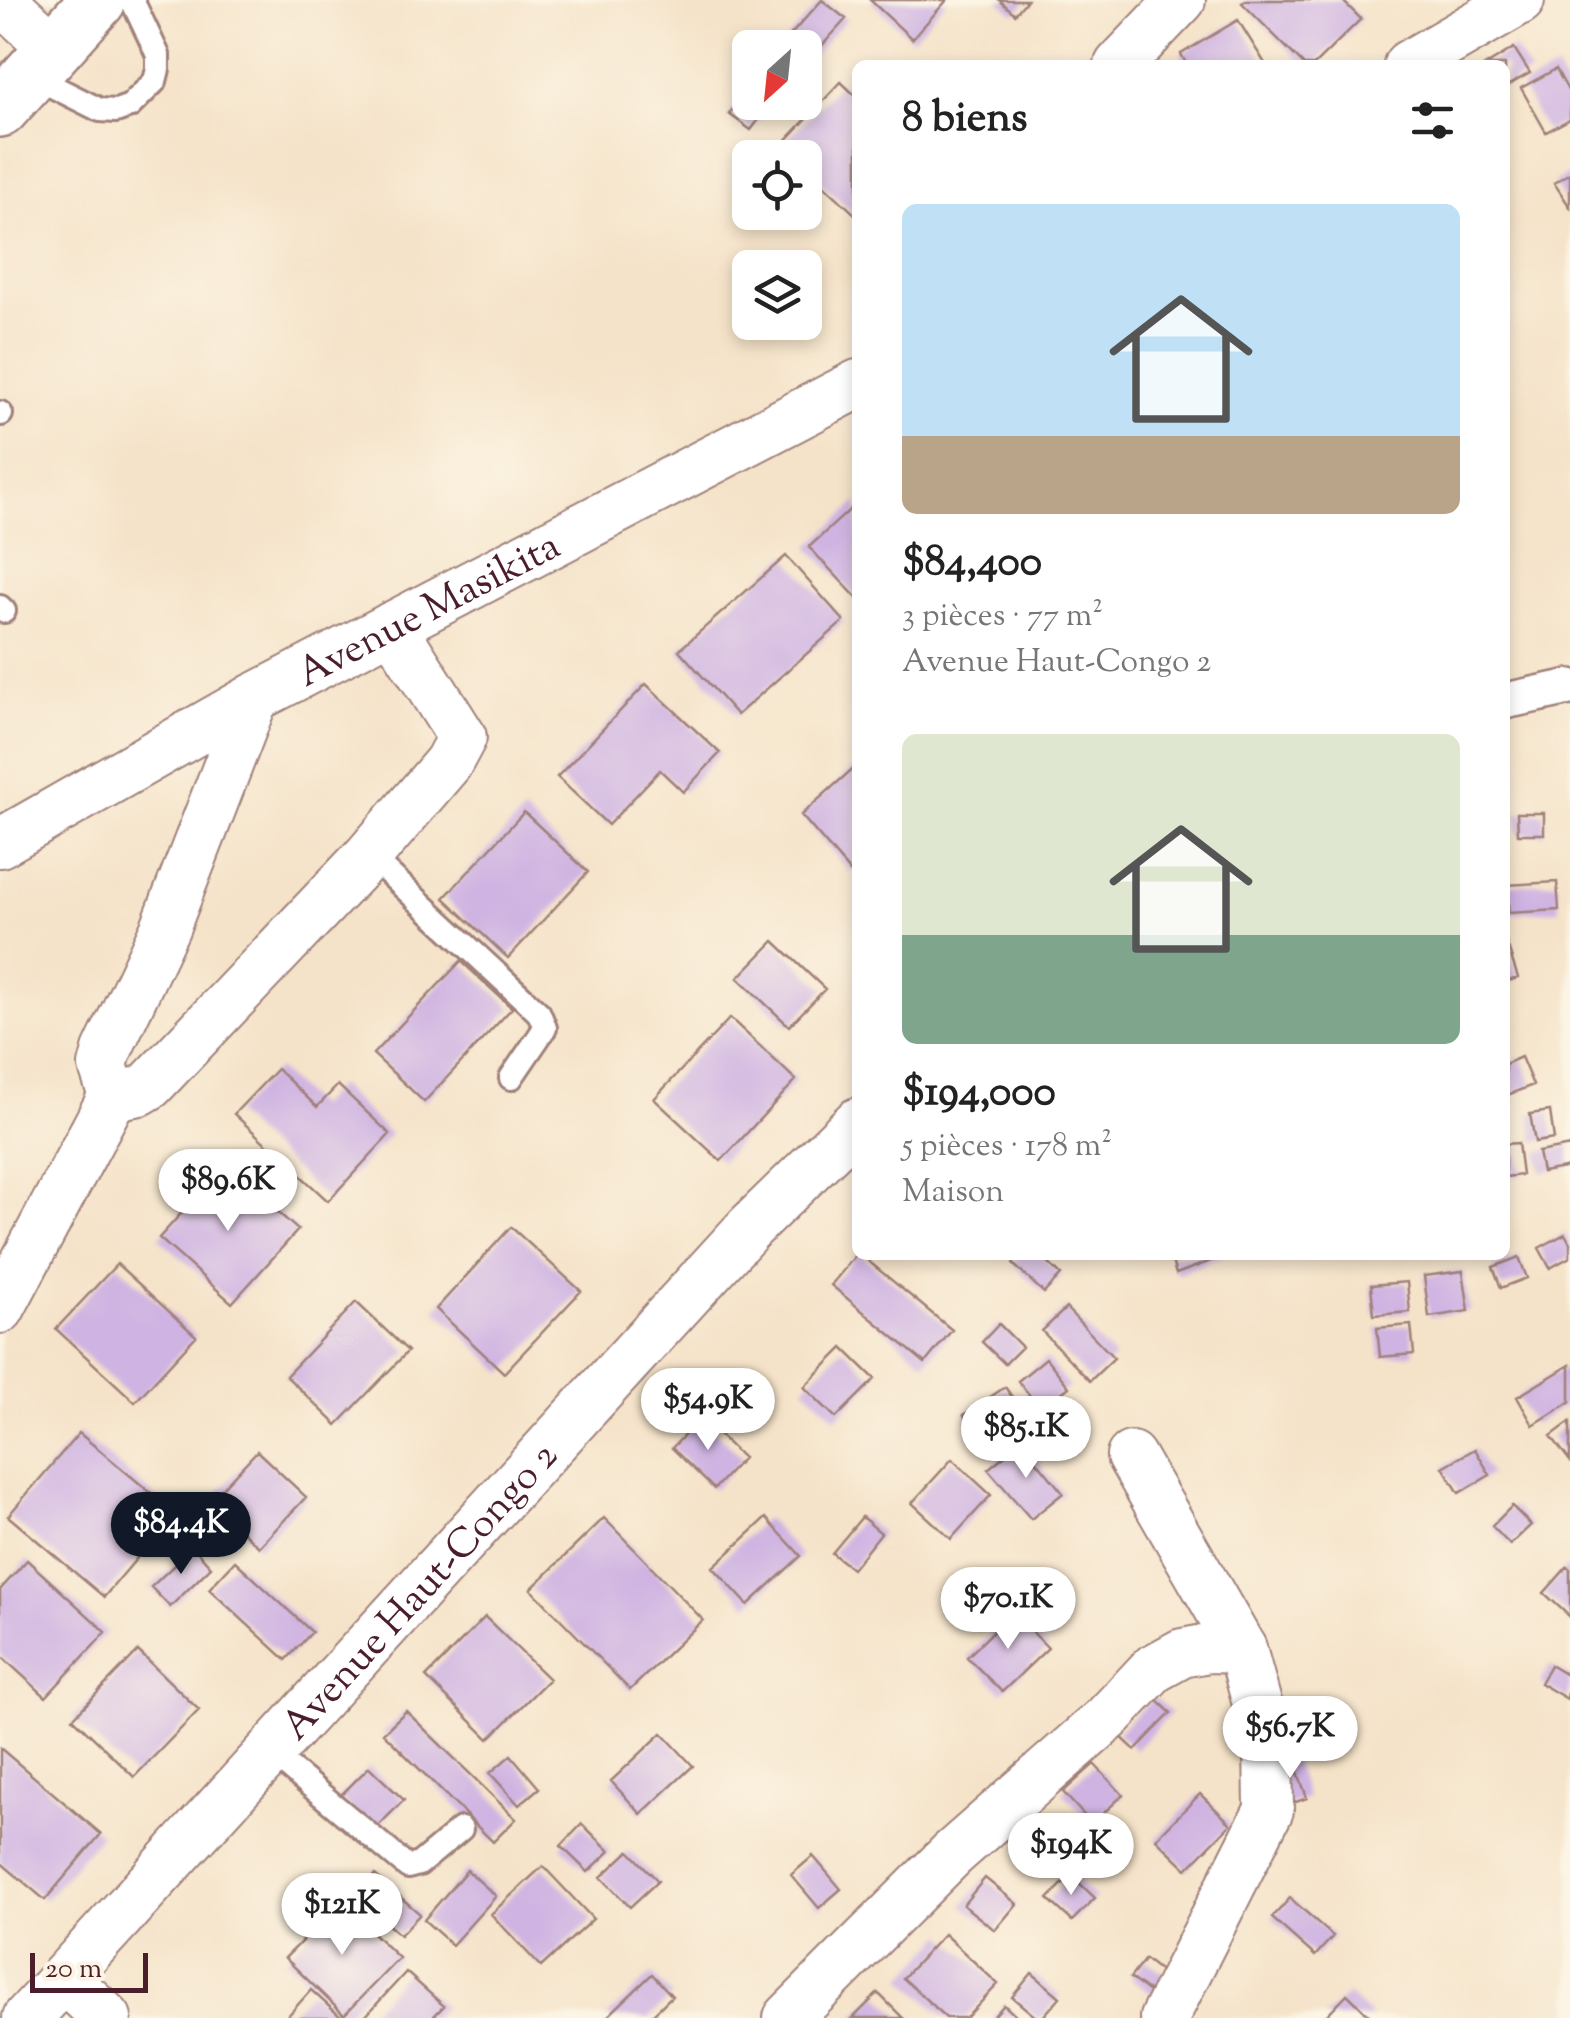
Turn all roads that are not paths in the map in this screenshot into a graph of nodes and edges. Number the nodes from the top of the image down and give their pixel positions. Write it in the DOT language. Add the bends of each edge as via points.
graph roads {
  1 [pos="2,0"];
  2 [pos="98,0"];
  3 [pos="132,0"];
  4 [pos="1181,0"];
  5 [pos="1520,0"];
  6 [pos="1123,60"];
  7 [pos="1417,60"];
  8 [pos="28,77"];
  9 [pos="852,384"];
  10 [pos="392,626"];
  11 [pos="1570,687"];
  12 [pos="254,698"];
  13 [pos="1510,700"];
  14 [pos="0,843"];
  15 [pos="370,855"];
  16 [pos="511,1078"];
  17 [pos="113,1096"];
  18 [pos="852,1128"];
  19 [pos="3,1298"];
  20 [pos="1131,1456"];
  21 [pos="1242,1649"];
  22 [pos="270,1752"];
  23 [pos="461,1829"];
  24 [pos="64,1978"];
  25 [pos="27,2018"];
  26 [pos="107,2018"];
  27 [pos="788,2018"];
  28 [pos="1164,2018"];
  1 -- 8 [label="street"];
  2 -- 8 [label="main road"];
  3 -- 8 [label="lane" via="158,69 130,106 100,110"];
  4 -- 6 [label="street"];
  5 -- 7 [label="street"];
  9 -- 10 [label="street, Avenue Masikita"];
  10 -- 12 [label="street, Avenue Masikita"];
  10 -- 15 [label="street" via="462,737"];
  11 -- 13 [label="street"];
  12 -- 14 [label="street, Avenue Masikita"];
  12 -- 17 [label="street" via="166,928 107,1051 102,1066"];
  15 -- 16 [label="lane" via="539,1014 546,1028"];
  15 -- 17 [label="street" via="150,1085"];
  17 -- 19 [label="street"];
  18 -- 22 [label="street, Avenue Haut-Congo 2" via="749,1228"];
  20 -- 21 [label="street"];
  21 -- 27 [label="street" via="1182,1653 1153,1669 952,1854"];
  21 -- 28 [label="street" via="1268,1744 1269,1810"];
  22 -- 23 [label="lane" via="408,1867"];
  22 -- 24 [label="street, Avenue Haut-Congo 2"];
  24 -- 25 [label="street, Avenue Haut-Congo 2"];
  24 -- 26 [label="street"];
}
